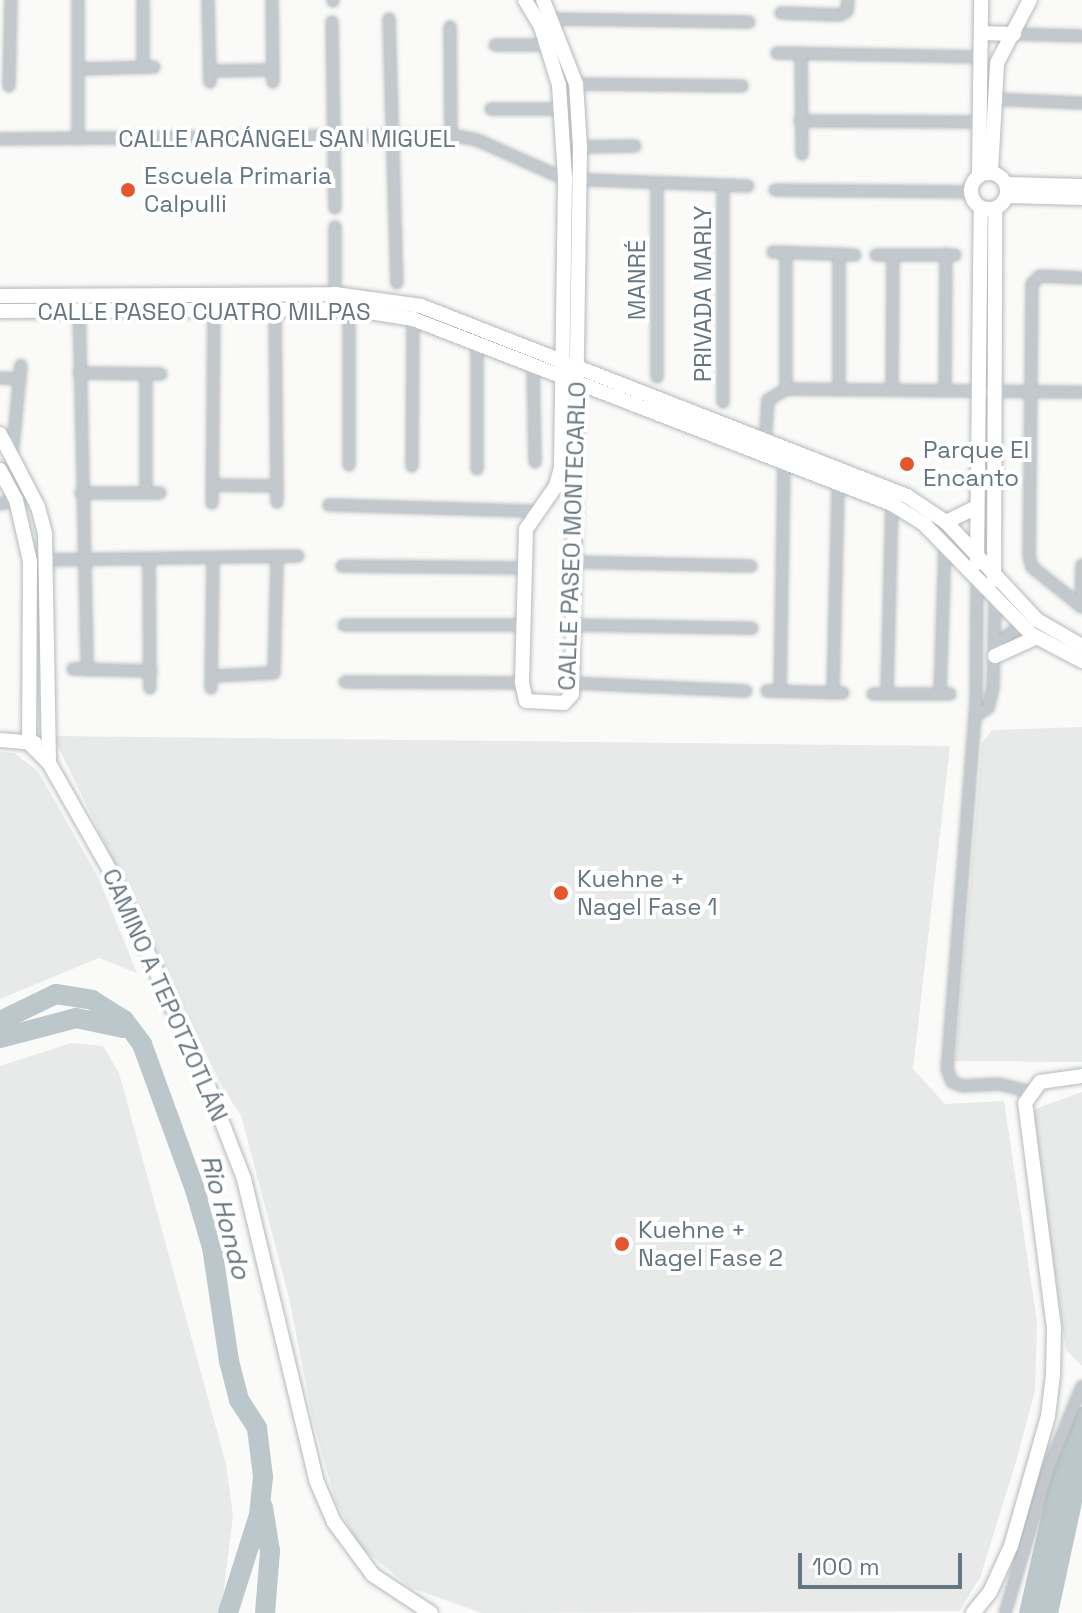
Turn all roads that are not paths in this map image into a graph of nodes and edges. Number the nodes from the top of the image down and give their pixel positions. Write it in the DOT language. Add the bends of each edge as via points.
graph roads {
  1 [pos="11,0"];
  2 [pos="78,0"];
  3 [pos="143,0"];
  4 [pos="208,0"];
  5 [pos="272,0"];
  6 [pos="525,0"];
  7 [pos="543,0"];
  8 [pos="848,0"];
  9 [pos="981,0"];
  10 [pos="1030,0"];
  11 [pos="781,13"];
  12 [pos="389,19"];
  13 [pos="554,19"];
  14 [pos="332,22"];
  15 [pos="749,22"];
  16 [pos="450,27"];
  17 [pos="982,33"];
  18 [pos="1014,34"];
  19 [pos="1082,36"];
  20 [pos="495,45"];
  21 [pos="547,45"];
  22 [pos="777,53"];
  23 [pos="801,53"];
  24 [pos="982,57"];
  25 [pos="78,69"];
  26 [pos="6,72"];
  27 [pos="576,84"];
  28 [pos="9,86"];
  29 [pos="742,86"];
  30 [pos="993,99"];
  31 [pos="1082,103"];
  32 [pos="491,109"];
  33 [pos="563,109"];
  34 [pos="800,121"];
  35 [pos="982,122"];
  36 [pos="392,134"];
  37 [pos="333,135"];
  38 [pos="451,135"];
  39 [pos="0,139"];
  40 [pos="78,139"];
  41 [pos="635,146"];
  42 [pos="580,147"];
  43 [pos="802,154"];
  44 [pos="985,174"];
  45 [pos="573,179"];
  46 [pos="657,183"];
  47 [pos="723,186"];
  48 [pos="748,186"];
  49 [pos="1082,186"];
  50 [pos="775,190"];
  51 [pos="1007,190"];
  52 [pos="971,192"];
  53 [pos="1082,198"];
  54 [pos="335,208"];
  55 [pos="988,208"];
  56 [pos="335,227"];
  57 [pos="773,252"];
  58 [pos="786,253"];
  59 [pos="839,254"];
  60 [pos="855,255"];
  61 [pos="876,255"];
  62 [pos="893,255"];
  63 [pos="1082,278"];
  64 [pos="397,283"];
  65 [pos="335,294"];
  66 [pos="0,296"];
  67 [pos="79,301"];
  68 [pos="299,302"];
  69 [pos="397,307"];
  70 [pos="275,309"];
  71 [pos="349,309"];
  72 [pos="214,310"];
  73 [pos="0,311"];
  74 [pos="413,319"];
  75 [pos="477,342"];
  76 [pos="21,365"];
  77 [pos="533,365"];
  78 [pos="570,372"];
  79 [pos="79,373"];
  80 [pos="146,374"];
  81 [pos="161,374"];
  82 [pos="657,377"];
  83 [pos="0,378"];
  84 [pos="20,379"];
  85 [pos="839,388"];
  86 [pos="786,389"];
  87 [pos="892,389"];
  88 [pos="945,390"];
  89 [pos="981,390"];
  90 [pos="996,390"];
  91 [pos="1032,391"];
  92 [pos="1082,392"];
  93 [pos="723,402"];
  94 [pos="0,434"];
  95 [pos="765,440"];
  96 [pos="765,455"];
  97 [pos="12,456"];
  98 [pos="535,462"];
  99 [pos="784,463"];
  100 [pos="349,465"];
  101 [pos="412,466"];
  102 [pos="477,469"];
  103 [pos="0,470"];
  104 [pos="838,484"];
  105 [pos="212,485"];
  106 [pos="277,486"];
  107 [pos="146,492"];
  108 [pos="81,493"];
  109 [pos="160,493"];
  110 [pos="16,500"];
  111 [pos="277,502"];
  112 [pos="212,503"];
  113 [pos="0,504"];
  114 [pos="892,504"];
  115 [pos="329,505"];
  116 [pos="977,507"];
  117 [pos="537,511"];
  118 [pos="946,522"];
  119 [pos="945,544"];
  120 [pos="298,556"];
  121 [pos="277,558"];
  122 [pos="976,558"];
  123 [pos="149,559"];
  124 [pos="47,560"];
  125 [pos="213,560"];
  126 [pos="30,561"];
  127 [pos="83,561"];
  128 [pos="573,562"];
  129 [pos="1082,565"];
  130 [pos="342,566"];
  131 [pos="751,566"];
  132 [pos="524,568"];
  133 [pos="994,577"];
  134 [pos="977,583"];
  135 [pos="995,601"];
  136 [pos="1082,607"];
  137 [pos="344,625"];
  138 [pos="524,625"];
  139 [pos="572,625"];
  140 [pos="1022,625"];
  141 [pos="752,628"];
  142 [pos="1037,637"];
  143 [pos="1082,646"];
  144 [pos="995,650"];
  145 [pos="1082,661"];
  146 [pos="73,669"];
  147 [pos="87,670"];
  148 [pos="151,671"];
  149 [pos="214,676"];
  150 [pos="345,682"];
  151 [pos="522,683"];
  152 [pos="571,683"];
  153 [pos="150,688"];
  154 [pos="211,688"];
  155 [pos="746,691"];
  156 [pos="767,691"];
  157 [pos="780,691"];
  158 [pos="887,693"];
  159 [pos="873,694"];
  160 [pos="975,716"];
  161 [pos="0,740"];
  162 [pos="29,743"];
  163 [pos="46,743"];
  164 [pos="49,763"];
  165 [pos="1082,1076"];
  166 [pos="1030,1092"];
  167 [pos="1082,1386"];
  168 [pos="431,1613"];
  169 [pos="973,1613"];
  170 [pos="1005,1613"];
  1 -- 26 [label="street"];
  2 -- 25 [label="street"];
  3 -- 25 [label="street" via="149,67"];
  4 -- 5 [label="street" via="210,76 273,76"];
  6 -- 21 [label="street, CALLE PASEO MONTECARLO"];
  7 -- 13 [label="street, CALLE PASEO MONTECARLO"];
  8 -- 11 [label="street" via="847,11 840,15"];
  9 -- 17 [label="street"];
  10 -- 18 [label="street"];
  12 -- 36 [label="street"];
  13 -- 15 [label="street"];
  13 -- 27 [label="street, CALLE PASEO MONTECARLO"];
  14 -- 37 [label="street"];
  16 -- 38 [label="street"];
  17 -- 18 [label="street"];
  17 -- 24 [label="street"];
  18 -- 19 [label="street"];
  18 -- 30 [label="street" via="997,63"];
  20 -- 21 [label="street"];
  21 -- 33 [label="street, CALLE PASEO MONTECARLO"];
  22 -- 23 [label="street"];
  23 -- 24 [label="street"];
  23 -- 34 [label="street"];
  24 -- 35 [label="street"];
  25 -- 40 [label="street"];
  26 -- 28 [label="street"];
  27 -- 29 [label="street"];
  27 -- 42 [label="street, CALLE PASEO MONTECARLO"];
  30 -- 31 [label="street"];
  30 -- 44 [label="street"];
  32 -- 33 [label="street"];
  33 -- 45 [label="street, CALLE PASEO MONTECARLO"];
  34 -- 35 [label="street"];
  34 -- 43 [label="street"];
  35 -- 44 [label="street"];
  36 -- 37 [label="street, CALLE ARCÁNGEL SAN MIGUEL"];
  36 -- 38 [label="street, CALLE ARCÁNGEL SAN MIGUEL"];
  36 -- 64 [label="street"];
  37 -- 40 [label="street, CALLE ARCÁNGEL SAN MIGUEL"];
  37 -- 54 [label="street"];
  38 -- 45 [label="street, CALLE ARCÁNGEL SAN MIGUEL" via="477,140"];
  39 -- 40 [label="street, CALLE ARCÁNGEL SAN MIGUEL"];
  41 -- 42 [label="street"];
  42 -- 45 [label="street, CALLE PASEO MONTECARLO"];
  44 -- 51 [label="street"];
  44 -- 52 [label="street"];
  45 -- 46 [label="street"];
  45 -- 78 [label="street, CALLE PASEO MONTECARLO"];
  46 -- 47 [label="street"];
  46 -- 82 [label="street, MANRÉ"];
  47 -- 48 [label="street"];
  47 -- 93 [label="street, PRIVADA MARLY"];
  49 -- 51 [label="street"];
  50 -- 52 [label="street"];
  51 -- 53 [label="street"];
  51 -- 55 [label="street"];
  52 -- 55 [label="street"];
  55 -- 89 [label="street"];
  55 -- 90 [label="street"];
  56 -- 65 [label="street"];
  57 -- 58 [label="street"];
  58 -- 59 [label="street"];
  58 -- 86 [label="street"];
  59 -- 60 [label="street"];
  59 -- 85 [label="street"];
  61 -- 62 [label="street"];
  62 -- 87 [label="street"];
  62 -- 88 [label="street" via="950,254"];
  63 -- 91 [label="street" via="1033,280"];
  65 -- 68 [label="street, CALLE PASEO CUATRO MILPAS"];
  65 -- 69 [label="street, CALLE PASEO CUATRO MILPAS"];
  66 -- 67 [label="street, CALLE PASEO CUATRO MILPAS"];
  67 -- 68 [label="street, CALLE PASEO CUATRO MILPAS"];
  67 -- 72 [label="street, CALLE PASEO CUATRO MILPAS"];
  67 -- 73 [label="street, CALLE PASEO CUATRO MILPAS"];
  67 -- 79 [label="street"];
  68 -- 70 [label="street, CALLE PASEO CUATRO MILPAS"];
  68 -- 71 [label="street, CALLE PASEO CUATRO MILPAS"];
  69 -- 71 [label="street, CALLE PASEO CUATRO MILPAS"];
  69 -- 74 [label="street, CALLE PASEO CUATRO MILPAS"];
  69 -- 78 [label="street, CALLE PASEO CUATRO MILPAS"];
  70 -- 72 [label="street, CALLE PASEO CUATRO MILPAS"];
  70 -- 106 [label="street"];
  71 -- 100 [label="street"];
  72 -- 105 [label="street"];
  74 -- 75 [label="street, CALLE PASEO CUATRO MILPAS"];
  74 -- 101 [label="street"];
  75 -- 77 [label="street, CALLE PASEO CUATRO MILPAS"];
  75 -- 102 [label="street"];
  76 -- 84 [label="street"];
  77 -- 78 [label="street, CALLE PASEO CUATRO MILPAS"];
  77 -- 98 [label="street"];
  78 -- 95 [label="street, CALLE PASEO CUATRO MILPAS"];
  78 -- 96 [label="street, CALLE PASEO CUATRO MILPAS"];
  78 -- 117 [label="street, CALLE PASEO MONTECARLO" via="560,475"];
  78 -- 128 [label="street, CALLE PASEO MONTECARLO"];
  79 -- 80 [label="street"];
  79 -- 108 [label="street"];
  80 -- 81 [label="street"];
  80 -- 107 [label="street"];
  83 -- 84 [label="street"];
  84 -- 97 [label="street"];
  85 -- 86 [label="street"];
  85 -- 87 [label="street"];
  86 -- 95 [label="street" via="768,400"];
  87 -- 88 [label="street"];
  88 -- 89 [label="street"];
  89 -- 90 [label="street"];
  89 -- 116 [label="street"];
  90 -- 91 [label="street"];
  90 -- 133 [label="street"];
  91 -- 92 [label="street"];
  91 -- 136 [label="street" via="1029,556 1032,567"];
  94 -- 97 [label="street, CAMINO A TEPOTZOTLÁN"];
  95 -- 96 [label="street"];
  95 -- 118 [label="street, CALLE PASEO CUATRO MILPAS" via="890,488"];
  96 -- 99 [label="street, CALLE PASEO CUATRO MILPAS"];
  97 -- 124 [label="street, CAMINO A TEPOTZOTLÁN" via="38,507"];
  99 -- 104 [label="street, CALLE PASEO CUATRO MILPAS"];
  99 -- 157 [label="street"];
  103 -- 110 [label="street"];
  104 -- 114 [label="street, CALLE PASEO CUATRO MILPAS"];
  104 -- 157 [label="street" via="838,693"];
  105 -- 106 [label="street"];
  105 -- 112 [label="street"];
  106 -- 111 [label="street"];
  107 -- 108 [label="street"];
  107 -- 109 [label="street"];
  108 -- 127 [label="street"];
  110 -- 113 [label="street"];
  110 -- 126 [label="street"];
  114 -- 119 [label="street, CALLE PASEO CUATRO MILPAS"];
  114 -- 158 [label="street"];
  115 -- 117 [label="street"];
  116 -- 118 [label="street"];
  116 -- 122 [label="street"];
  117 -- 132 [label="street, CALLE PASEO MONTECARLO" via="526,529"];
  118 -- 122 [label="street, CALLE PASEO CUATRO MILPAS"];
  119 -- 134 [label="street, CALLE PASEO CUATRO MILPAS"];
  119 -- 158 [label="street" via="945,694"];
  120 -- 121 [label="street"];
  121 -- 125 [label="street"];
  121 -- 149 [label="street" via="274,673"];
  122 -- 133 [label="street, CALLE PASEO CUATRO MILPAS"];
  122 -- 134 [label="street"];
  123 -- 125 [label="street"];
  123 -- 127 [label="street"];
  123 -- 148 [label="street"];
  124 -- 126 [label="street"];
  124 -- 127 [label="street"];
  124 -- 163 [label="street, CAMINO A TEPOTZOTLÁN"];
  125 -- 149 [label="street"];
  126 -- 162 [label="street"];
  127 -- 147 [label="street"];
  128 -- 131 [label="street"];
  128 -- 139 [label="street, CALLE PASEO MONTECARLO"];
  129 -- 136 [label="street"];
  130 -- 132 [label="street"];
  132 -- 138 [label="street, CALLE PASEO MONTECARLO"];
  133 -- 135 [label="street"];
  133 -- 143 [label="street, CALLE PASEO CUATRO MILPAS" via="1037,620"];
  134 -- 135 [label="street, CALLE PASEO CUATRO MILPAS"];
  134 -- 160 [label="street"];
  135 -- 140 [label="street, CALLE PASEO CUATRO MILPAS"];
  135 -- 144 [label="street"];
  137 -- 138 [label="street"];
  138 -- 151 [label="street, CALLE PASEO MONTECARLO"];
  139 -- 141 [label="street"];
  139 -- 152 [label="street, CALLE PASEO MONTECARLO"];
  140 -- 142 [label="street, CALLE PASEO CUATRO MILPAS"];
  140 -- 144 [label="street"];
  142 -- 144 [label="street"];
  142 -- 145 [label="street, CALLE PASEO CUATRO MILPAS"];
  144 -- 160 [label="street" via="991,701"];
  146 -- 147 [label="street"];
  147 -- 148 [label="street"];
  148 -- 153 [label="street"];
  149 -- 154 [label="street"];
  150 -- 151 [label="street"];
  151 -- 152 [label="street, CALLE PASEO MONTECARLO" via="523,697 532,703 564,703 572,694"];
  152 -- 155 [label="street"];
  156 -- 157 [label="street"];
  158 -- 159 [label="street"];
  160 -- 166 [label="street" via="947,1069 952,1082 963,1086 999,1084"];
  161 -- 162 [label="street"];
  162 -- 163 [label="street"];
  162 -- 164 [label="street, CAMINO A TEPOTZOTLÁN"];
  163 -- 164 [label="street, CAMINO A TEPOTZOTLÁN"];
  164 -- 168 [label="street, CAMINO A TEPOTZOTLÁN" via="132,914 229,1139 244,1179 316,1480 334,1522 373,1575"];
  165 -- 166 [label="street" via="1056,1077"];
  166 -- 169 [label="street" via="1023,1122 1054,1328 1053,1375 1048,1416 1011,1546 990,1592"];
  167 -- 170 [label="street" via="1049,1467"];
}
